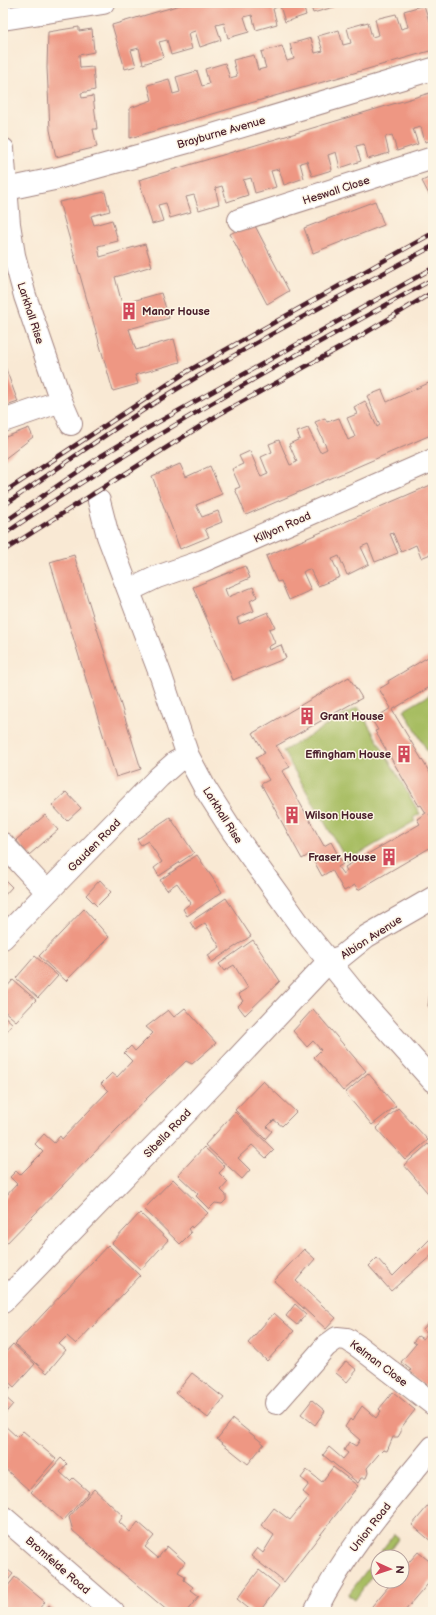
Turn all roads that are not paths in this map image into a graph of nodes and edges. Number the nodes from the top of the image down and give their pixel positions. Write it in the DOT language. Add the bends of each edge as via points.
graph roads {
  1 [pos="103,3"];
  2 [pos="3,19"];
  3 [pos="433,69"];
  4 [pos="3,149"];
  5 [pos="433,158"];
  6 [pos="6,189"];
  7 [pos="239,220"];
  8 [pos="9,256"];
  9 [pos="61,401"];
  10 [pos="3,421"];
  11 [pos="71,424"];
  12 [pos="433,460"];
  13 [pos="99,501"];
  14 [pos="130,590"];
  15 [pos="188,756"];
  16 [pos="3,844"];
  17 [pos="47,892"];
  18 [pos="433,898"];
  19 [pos="3,938"];
  20 [pos="329,961"];
  21 [pos="433,1081"];
  22 [pos="3,1302"];
  23 [pos="276,1403"];
  24 [pos="433,1404"];
  25 [pos="433,1447"];
  26 [pos="3,1517"];
  27 [pos="113,1612"];
  28 [pos="315,1612"];
  1 -- 2 [label="street"];
  3 -- 6 [label="street, Brayburne Avenue" via="206,137 54,179"];
  4 -- 6 [label="street, Larkhall Rise"];
  5 -- 7 [label="street, Heswall Close"];
  6 -- 8 [label="street, Larkhall Rise"];
  8 -- 9 [label="street, Larkhall Rise"];
  9 -- 10 [label="street"];
  9 -- 11 [label="street, Larkhall Rise"];
  12 -- 14 [label="street, Killyon Road" via="203,561 157,577"];
  13 -- 14 [label="street, Larkhall Rise" via="107,532"];
  14 -- 15 [label="street, Larkhall Rise"];
  15 -- 17 [label="street, Gauden Road" via="176,762 159,777"];
  15 -- 20 [label="street, Larkhall Rise" via="233,832"];
  16 -- 17 [label="street"];
  17 -- 19 [label="street, Gauden Road"];
  18 -- 20 [label="street, Albion Avenue" via="367,936 341,957"];
  20 -- 21 [label="street, Larkhall Rise"];
  20 -- 22 [label="street, Sibella Road"];
  23 -- 24 [label="street, Kelman Close" via="326,1346 337,1338 346,1339 359,1347"];
  25 -- 28 [label="street, Union Road" via="350,1551"];
  26 -- 27 [label="street, Bromfelde Road"];
}
